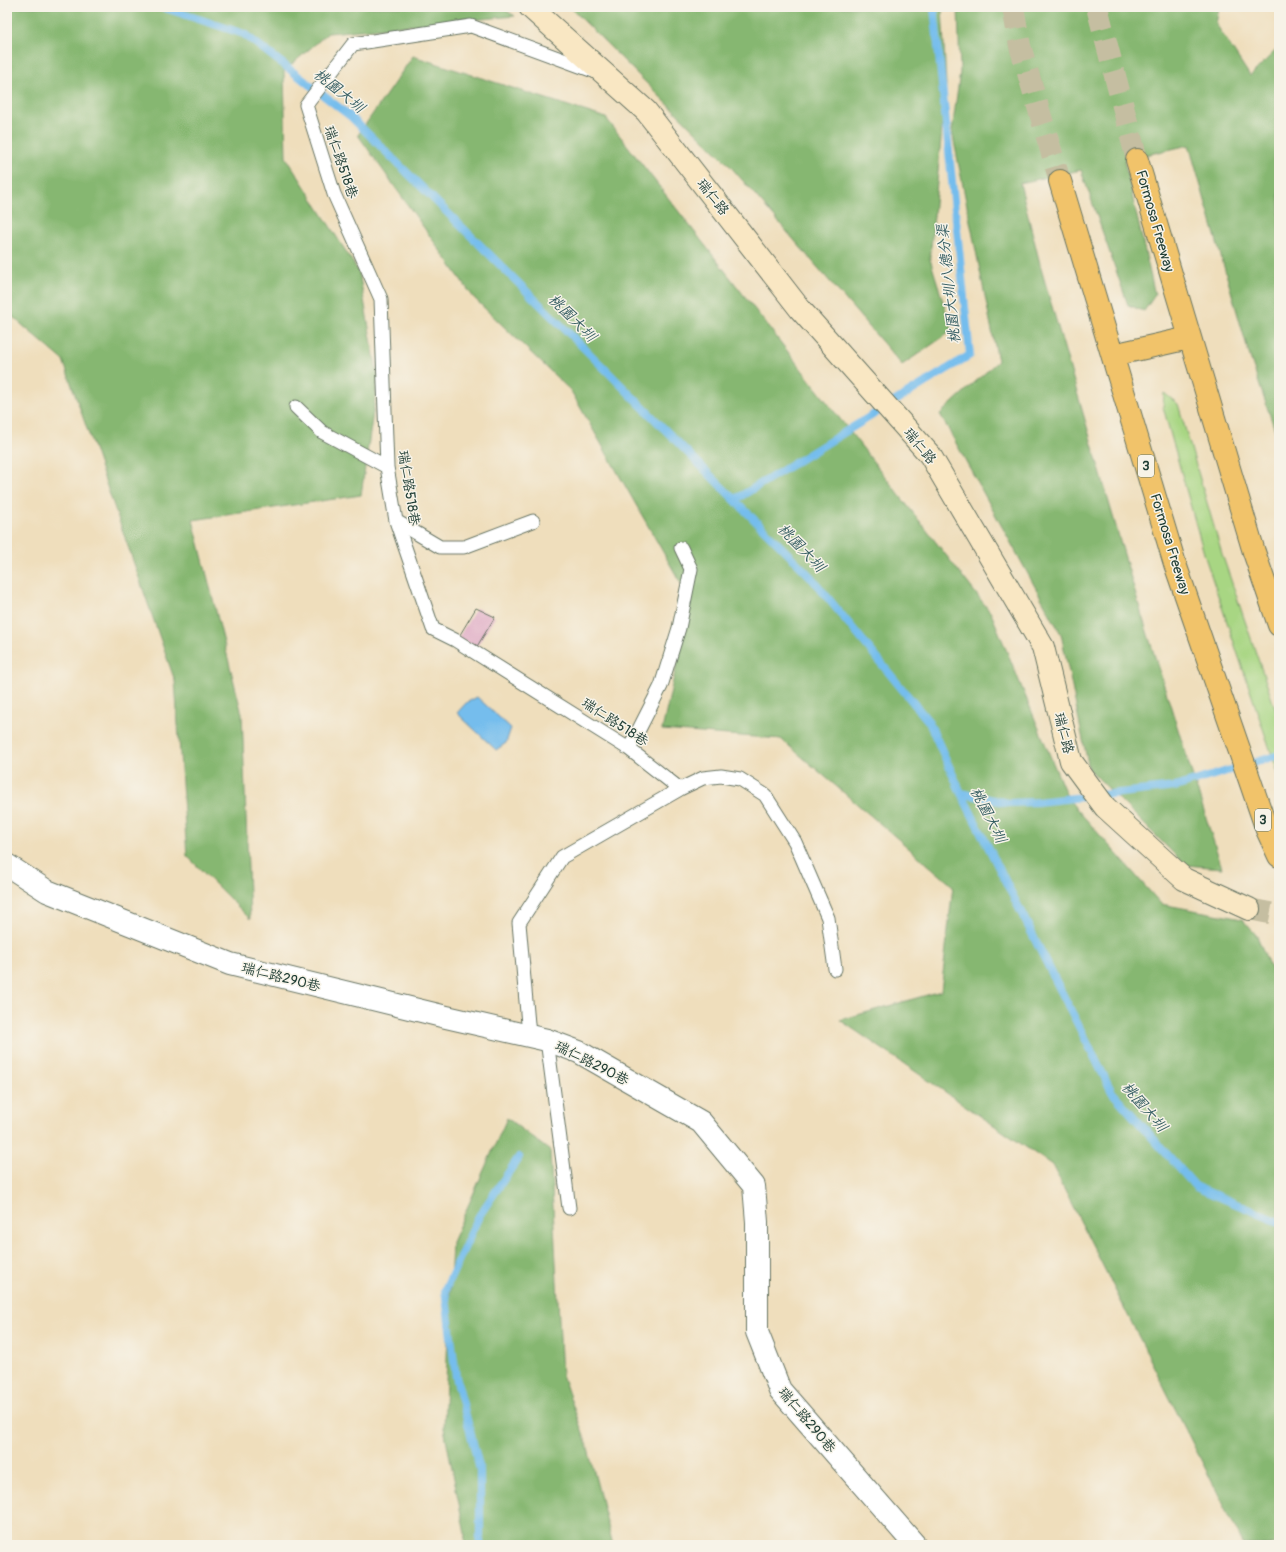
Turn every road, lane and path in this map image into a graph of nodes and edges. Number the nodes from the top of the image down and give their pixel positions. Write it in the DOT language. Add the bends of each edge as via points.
graph roads {
  1 [pos="530,7"];
  2 [pos="607,76"];
  3 [pos="1137,160"];
  4 [pos="1060,181"];
  5 [pos="1189,338"];
  6 [pos="1113,355"];
  7 [pos="296,407"];
  8 [pos="387,467"];
  9 [pos="396,521"];
  10 [pos="533,521"];
  11 [pos="681,548"];
  12 [pos="1279,625"];
  13 [pos="629,749"];
  14 [pos="680,789"];
  15 [pos="1279,856"];
  16 [pos="7,865"];
  17 [pos="1249,909"];
  18 [pos="835,969"];
  19 [pos="538,1038"];
  20 [pos="569,1208"];
  21 [pos="915,1545"];
  1 -- 2 [label="street, 瑞仁路"];
  2 -- 8 [label="lane, 瑞仁路518巷" via="471,26 353,44 306,105 334,194 382,299"];
  2 -- 17 [label="street, 瑞仁路" via="646,111 800,309 930,455 1044,648 1071,761 1105,807 1184,879"];
  3 -- 5 [label="highway, Formosa Freeway"];
  4 -- 6 [label="highway, Formosa Freeway / 3"];
  5 -- 6 [label="highway"];
  5 -- 12 [label="highway, Formosa Freeway"];
  6 -- 15 [label="highway, Formosa Freeway / 3" via="1175,564 1267,830"];
  7 -- 8 [label="lane" via="322,432"];
  8 -- 9 [label="lane, 瑞仁路518巷"];
  9 -- 10 [label="lane" via="440,547 452,548 464,548"];
  9 -- 13 [label="lane, 瑞仁路518巷" via="433,629 455,640"];
  11 -- 13 [label="lane" via="691,569 679,628 661,686"];
  13 -- 14 [label="lane, 瑞仁路518巷"];
  14 -- 18 [label="lane" via="703,778 721,776 740,779 765,795 795,842 828,918"];
  14 -- 19 [label="lane" via="562,857 519,923"];
  16 -- 19 [label="street, 瑞仁路290巷" via="47,891 230,964"];
  19 -- 20 [label="lane"];
  19 -- 21 [label="street, 瑞仁路290巷" via="578,1052 702,1122 754,1186 757,1222 757,1332 780,1390"];
}
